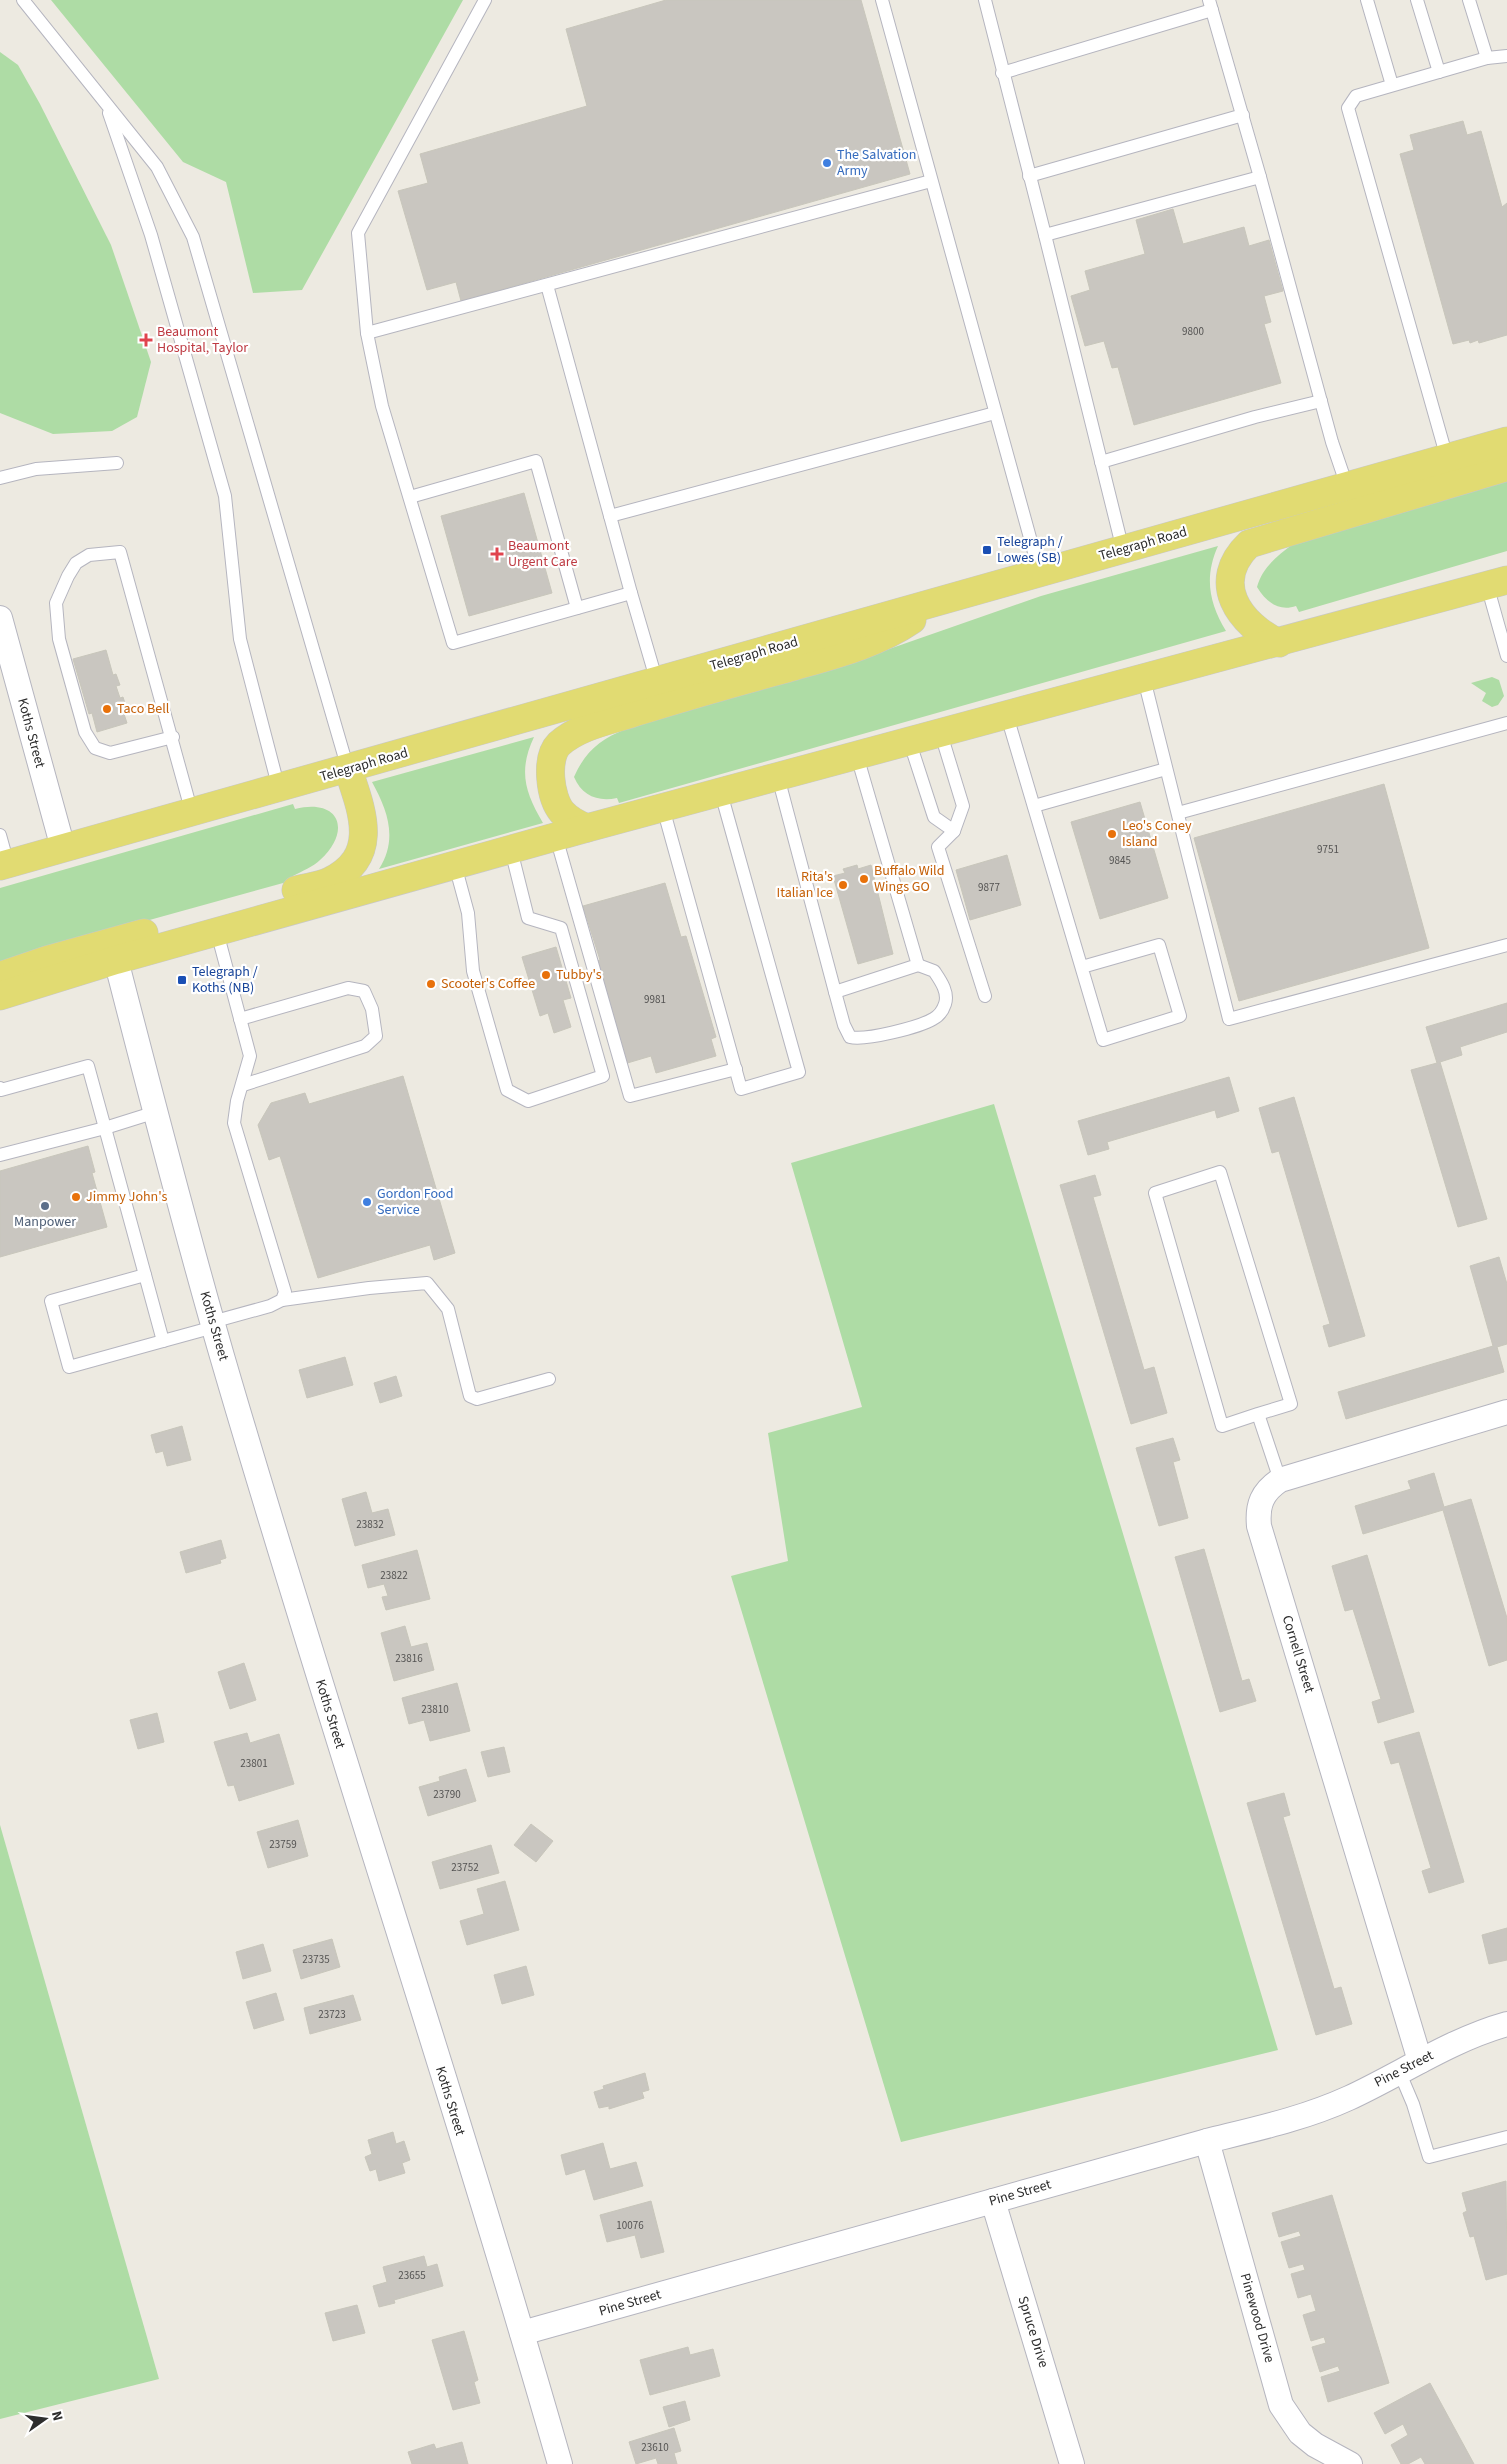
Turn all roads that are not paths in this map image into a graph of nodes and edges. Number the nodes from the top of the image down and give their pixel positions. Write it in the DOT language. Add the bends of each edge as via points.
graph roads {
  1 [pos="23,0"];
  2 [pos="485,0"];
  3 [pos="882,0"];
  4 [pos="1367,0"];
  5 [pos="1417,0"];
  6 [pos="1469,0"];
  7 [pos="986,1"];
  8 [pos="1211,5"];
  9 [pos="1507,56"];
  10 [pos="1487,58"];
  11 [pos="1439,72"];
  12 [pos="1002,73"];
  13 [pos="1392,85"];
  14 [pos="105,101"];
  15 [pos="1242,115"];
  16 [pos="1029,176"];
  17 [pos="1260,176"];
  18 [pos="931,181"];
  19 [pos="1045,236"];
  20 [pos="547,285"];
  21 [pos="368,333"];
  22 [pos="1321,401"];
  23 [pos="996,413"];
  24 [pos="1507,441"];
  25 [pos="1447,458"];
  26 [pos="1102,462"];
  27 [pos="117,463"];
  28 [pos="1507,467"];
  29 [pos="0,478"];
  30 [pos="1347,486"];
  31 [pos="410,497"];
  32 [pos="610,516"];
  33 [pos="1123,550"];
  34 [pos="1040,574"];
  35 [pos="1497,582"];
  36 [pos="631,592"];
  37 [pos="941,602"];
  38 [pos="577,608"];
  39 [pos="0,618"];
  40 [pos="1279,643"];
  41 [pos="1507,656"];
  42 [pos="1144,679"];
  43 [pos="657,682"];
  44 [pos="1007,716"];
  45 [pos="1507,723"];
  46 [pos="942,734"];
  47 [pos="173,737"];
  48 [pos="910,743"];
  49 [pos="857,756"];
  50 [pos="348,769"];
  51 [pos="1166,769"];
  52 [pos="778,777"];
  53 [pos="279,789"];
  54 [pos="721,793"];
  55 [pos="1034,806"];
  56 [pos="663,808"];
  57 [pos="192,813"];
  58 [pos="1178,813"];
  59 [pos="587,828"];
  60 [pos="954,831"];
  61 [pos="0,835"];
  62 [pos="556,837"];
  63 [pos="63,848"];
  64 [pos="510,850"];
  65 [pos="4,865"];
  66 [pos="455,865"];
  67 [pos="217,932"];
  68 [pos="1507,944"];
  69 [pos="116,960"];
  70 [pos="918,966"];
  71 [pos="1082,968"];
  72 [pos="0,976"];
  73 [pos="835,992"];
  74 [pos="0,996"];
  75 [pos="985,996"];
  76 [pos="240,1019"];
  77 [pos="736,1069"];
  78 [pos="243,1085"];
  79 [pos="0,1089"];
  80 [pos="156,1112"];
  81 [pos="105,1128"];
  82 [pos="0,1155"];
  83 [pos="145,1276"];
  84 [pos="282,1300"];
  85 [pos="213,1324"];
  86 [pos="163,1341"];
  87 [pos="549,1379"];
  88 [pos="1507,1412"];
  89 [pos="1258,1414"];
  90 [pos="1280,1480"];
  91 [pos="1507,2024"];
  92 [pos="1420,2061"];
  93 [pos="1399,2071"];
  94 [pos="1507,2137"];
  95 [pos="1207,2142"];
  96 [pos="994,2200"];
  97 [pos="522,2333"];
  98 [pos="560,2464"];
  99 [pos="1072,2464"];
  100 [pos="1350,2464"];
  1 -- 14 [label="lane"];
  2 -- 21 [label="lane" via="358,233"];
  3 -- 18 [label="lane"];
  4 -- 13 [label="lane"];
  5 -- 11 [label="lane"];
  6 -- 10 [label="lane"];
  7 -- 12 [label="lane"];
  8 -- 12 [label="lane"];
  8 -- 15 [label="lane"];
  9 -- 10 [label="lane"];
  10 -- 11 [label="lane"];
  11 -- 13 [label="lane"];
  12 -- 16 [label="lane"];
  13 -- 25 [label="lane" via="1356,96 1348,108"];
  14 -- 50 [label="lane" via="157,167 193,236"];
  14 -- 53 [label="lane" via="152,235 225,496 240,638"];
  15 -- 16 [label="lane"];
  15 -- 17 [label="lane"];
  16 -- 19 [label="lane"];
  17 -- 19 [label="lane"];
  17 -- 22 [label="lane"];
  18 -- 20 [label="lane"];
  18 -- 23 [label="lane"];
  19 -- 26 [label="lane"];
  20 -- 21 [label="lane"];
  20 -- 32 [label="lane"];
  21 -- 31 [label="lane" via="382,406"];
  22 -- 26 [label="lane"];
  22 -- 30 [label="lane"];
  23 -- 32 [label="lane"];
  23 -- 34 [label="lane"];
  24 -- 25 [label="main road, Telegraph Road"];
  25 -- 30 [label="main road, Telegraph Road"];
  26 -- 33 [label="lane"];
  27 -- 29 [label="lane" via="36,469"];
  28 -- 40 [label="main road" via="1249,544 1241,551 1232,569 1233,600 1250,626"];
  30 -- 33 [label="main road, Telegraph Road"];
  31 -- 38 [label="lane" via="453,643"];
  31 -- 38 [label="lane" via="536,461"];
  32 -- 36 [label="lane"];
  33 -- 34 [label="main road, Telegraph Road"];
  34 -- 37 [label="main road, Telegraph Road"];
  35 -- 40 [label="main road"];
  35 -- 41 [label="lane"];
  36 -- 38 [label="lane"];
  36 -- 43 [label="lane"];
  37 -- 43 [label="main road, Telegraph Road"];
  37 -- 59 [label="main road" via="891,635 853,649 577,731 557,745 550,779 560,810"];
  39 -- 63 [label="street, Koths Street"];
  40 -- 42 [label="main road"];
  42 -- 44 [label="main road"];
  42 -- 51 [label="lane"];
  43 -- 50 [label="main road, Telegraph Road"];
  44 -- 46 [label="main road"];
  44 -- 55 [label="lane"];
  45 -- 58 [label="lane"];
  46 -- 48 [label="main road"];
  46 -- 60 [label="lane" via="963,806"];
  47 -- 47 [label="lane" via="120,552 89,556 76,563 56,603 59,639 85,732 96,748 110,754"];
  47 -- 57 [label="lane"];
  48 -- 49 [label="main road"];
  48 -- 60 [label="lane" via="934,817"];
  49 -- 52 [label="main road"];
  49 -- 70 [label="lane"];
  50 -- 53 [label="main road, Telegraph Road"];
  50 -- 72 [label="main road" via="364,821 364,838 351,866 328,882 46,960"];
  51 -- 55 [label="lane"];
  51 -- 58 [label="lane"];
  52 -- 54 [label="main road"];
  52 -- 73 [label="lane"];
  53 -- 57 [label="main road, Telegraph Road"];
  54 -- 56 [label="main road"];
  54 -- 77 [label="lane" via="799,1072 742,1089"];
  55 -- 71 [label="lane"];
  56 -- 59 [label="main road"];
  56 -- 77 [label="lane"];
  57 -- 63 [label="main road, Telegraph Road"];
  58 -- 68 [label="lane" via="1229,1019"];
  59 -- 62 [label="main road"];
  60 -- 75 [label="lane" via="938,847"];
  61 -- 65 [label="lane"];
  62 -- 64 [label="main road"];
  62 -- 77 [label="lane" via="630,1096"];
  63 -- 65 [label="main road, Telegraph Road"];
  64 -- 66 [label="main road"];
  64 -- 66 [label="lane" via="528,918 561,928 603,1076 528,1101 506,1090 473,971 468,913"];
  66 -- 67 [label="main road"];
  67 -- 69 [label="main road"];
  67 -- 76 [label="lane"];
  69 -- 74 [label="main road"];
  69 -- 80 [label="street, Koths Street"];
  70 -- 73 [label="lane"];
  70 -- 73 [label="lane" via="934,971 943,986 946,1003 932,1020 879,1036 850,1038"];
  71 -- 71 [label="lane" via="1103,1040 1180,1016 1159,945"];
  76 -- 78 [label="lane" via="250,1056"];
  76 -- 78 [label="lane" via="348,988 364,991 372,1009 376,1036 366,1046"];
  78 -- 84 [label="lane" via="234,1124 285,1292"];
  79 -- 81 [label="lane" via="88,1066"];
  80 -- 81 [label="lane"];
  80 -- 85 [label="street, Koths Street"];
  81 -- 82 [label="lane"];
  81 -- 83 [label="lane"];
  83 -- 86 [label="lane"];
  83 -- 86 [label="lane" via="51,1300 69,1367"];
  84 -- 85 [label="lane"];
  84 -- 87 [label="lane" via="428,1283 448,1309 470,1396 477,1399"];
  85 -- 86 [label="lane"];
  85 -- 97 [label="street, Koths Street"];
  88 -- 90 [label="street, Cornell Street"];
  89 -- 89 [label="lane" via="1290,1404 1220,1172 1155,1193 1222,1426"];
  89 -- 90 [label="lane"];
  90 -- 92 [label="street, Cornell Street" via="1263,1494 1258,1511 1259,1526"];
  91 -- 92 [label="street, Pine Street"];
  92 -- 93 [label="street, Pine Street"];
  93 -- 94 [label="lane" via="1430,2157"];
  93 -- 95 [label="street, Pine Street" via="1314,2113"];
  95 -- 96 [label="street, Pine Street"];
  95 -- 100 [label="street, Pinewood Drive" via="1281,2405 1300,2433"];
  96 -- 97 [label="street, Pine Street"];
  96 -- 99 [label="street, Spruce Drive"];
  97 -- 98 [label="street, Koths Street"];
}
